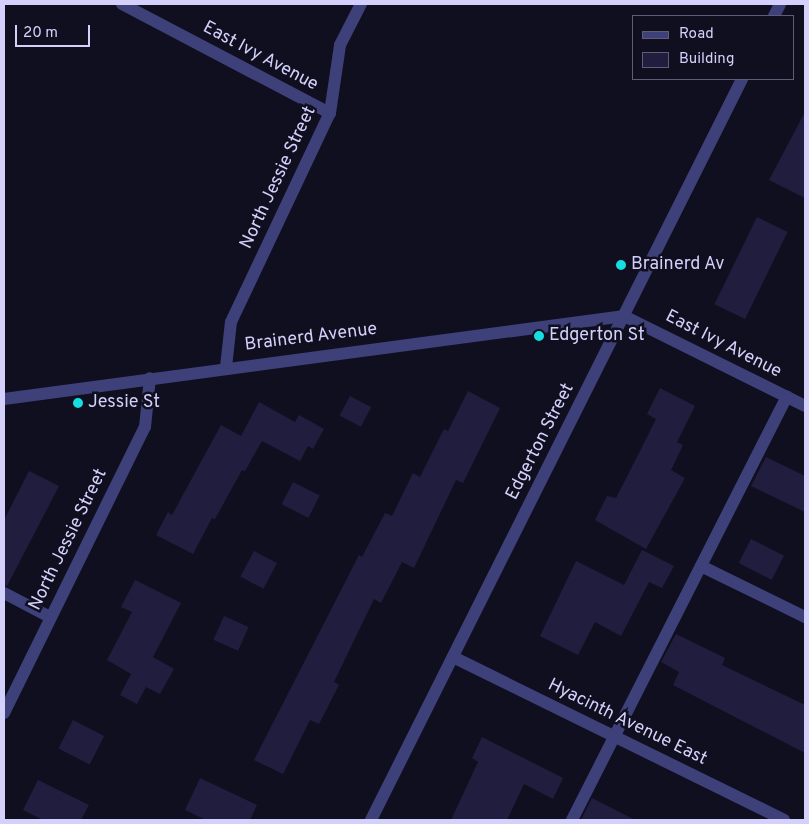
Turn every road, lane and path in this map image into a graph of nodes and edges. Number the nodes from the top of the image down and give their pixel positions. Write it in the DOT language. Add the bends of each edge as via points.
graph roads {
  1 [pos="122,4"];
  2 [pos="361,4"];
  3 [pos="742,80"];
  4 [pos="330,113"];
  5 [pos="624,316"];
  6 [pos="226,367"];
  7 [pos="150,378"];
  8 [pos="788,397"];
  9 [pos="4,399"];
  10 [pos="805,406"];
  11 [pos="701,566"];
  12 [pos="4,592"];
  13 [pos="50,617"];
  14 [pos="805,617"];
  15 [pos="453,656"];
  16 [pos="4,713"];
  17 [pos="614,736"];
  18 [pos="371,820"];
  19 [pos="572,820"];
  20 [pos="784,820"];
  1 -- 4 [label="street, East Ivy Avenue"];
  2 -- 4 [label="street, North Jessie Street" via="340,46"];
  3 -- 5 [label="street, Edgerton Street"];
  4 -- 6 [label="street, North Jessie Street" via="231,322"];
  5 -- 6 [label="street, Brainerd Avenue"];
  5 -- 8 [label="street, East Ivy Avenue"];
  5 -- 15 [label="street, Edgerton Street"];
  6 -- 7 [label="street, Brainerd Avenue"];
  7 -- 9 [label="street, Brainerd Avenue"];
  7 -- 13 [label="street, North Jessie Street" via="145,427"];
  8 -- 10 [label="street, East Ivy Avenue"];
  8 -- 11 [label="street"];
  11 -- 14 [label="street"];
  11 -- 17 [label="street"];
  12 -- 13 [label="street"];
  13 -- 16 [label="street, North Jessie Street"];
  15 -- 17 [label="street, Hyacinth Avenue East"];
  15 -- 18 [label="street, Edgerton Street"];
  17 -- 19 [label="street"];
  17 -- 20 [label="street, Hyacinth Avenue East"];
}
